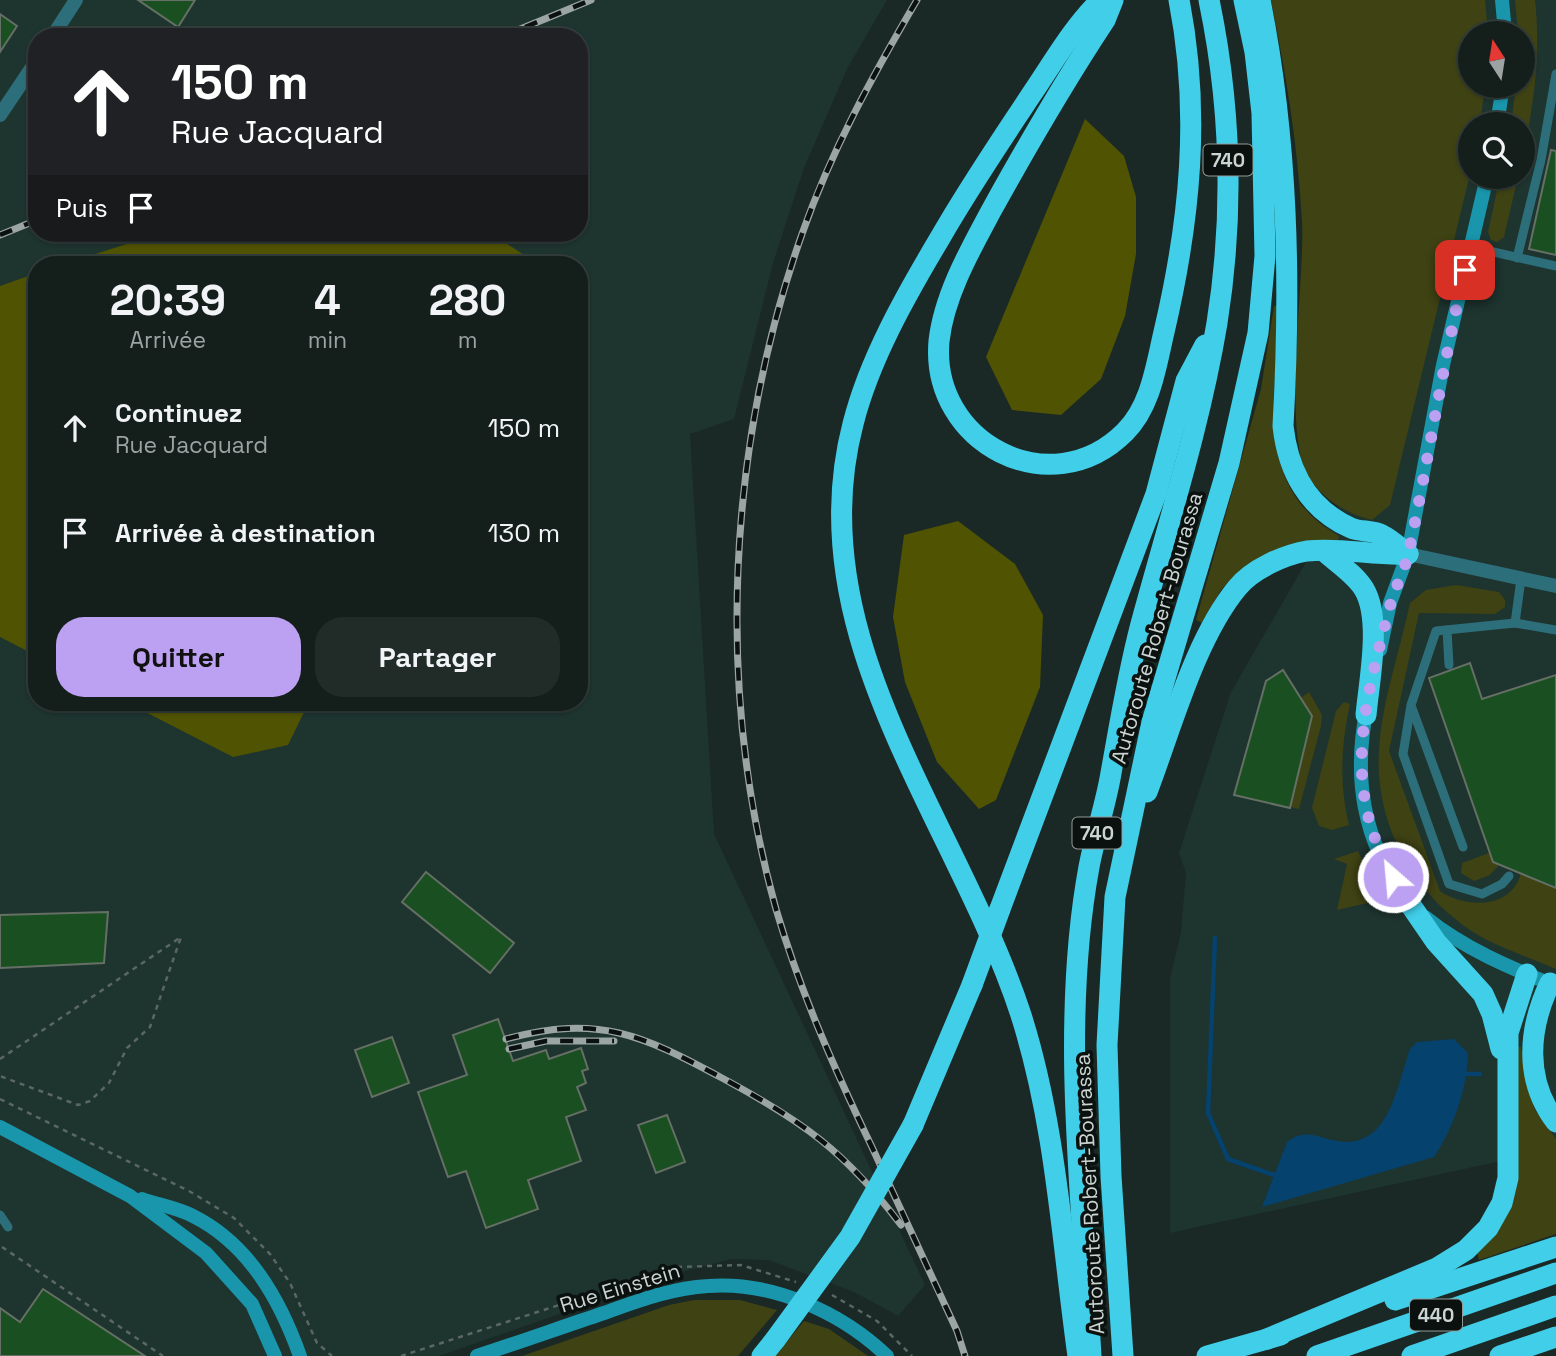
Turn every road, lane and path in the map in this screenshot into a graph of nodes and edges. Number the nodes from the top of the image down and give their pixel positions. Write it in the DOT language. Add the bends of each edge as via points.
graph roads {
  1 [pos="76,0"];
  2 [pos="1101,0"];
  3 [pos="1113,0"];
  4 [pos="1179,0"];
  5 [pos="1209,0"];
  6 [pos="1244,0"];
  7 [pos="1260,0"];
  8 [pos="1502,0"];
  9 [pos="1504,21"];
  10 [pos="58,28"];
  11 [pos="28,73"];
  12 [pos="1556,74"];
  13 [pos="0,114"];
  14 [pos="1484,189"];
  15 [pos="1471,247"];
  16 [pos="1517,257"];
  17 [pos="1556,267"];
  18 [pos="1217,321"];
  19 [pos="1324,551"];
  20 [pos="1408,554"];
  21 [pos="1521,579"];
  22 [pos="1556,586"];
  23 [pos="1515,623"];
  24 [pos="1447,630"];
  25 [pos="1556,630"];
  26 [pos="1449,665"];
  27 [pos="1411,705"];
  28 [pos="1366,715"];
  29 [pos="1130,836"];
  30 [pos="1463,847"];
  31 [pos="1509,876"];
  32 [pos="1401,891"];
  33 [pos="1527,974"];
  34 [pos="1553,985"];
  35 [pos="0,1059"];
  36 [pos="0,1076"];
  37 [pos="1507,1082"];
  38 [pos="1556,1122"];
  39 [pos="0,1127"];
  40 [pos="130,1196"];
  41 [pos="0,1215"];
  42 [pos="8,1227"];
  43 [pos="2,1247"];
  44 [pos="1556,1247"];
  45 [pos="1556,1273"];
  46 [pos="1556,1306"];
  47 [pos="1556,1337"];
  48 [pos="1267,1339"];
  49 [pos="769,1348"];
  50 [pos="1123,1351"];
  51 [pos="163,1356"];
  52 [pos="275,1356"];
  53 [pos="300,1356"];
  54 [pos="477,1356"];
  55 [pos="887,1356"];
  56 [pos="1078,1356"];
  57 [pos="1091,1356"];
  58 [pos="1207,1356"];
  59 [pos="1317,1356"];
  60 [pos="1412,1356"];
  61 [pos="1500,1356"];
  1 -- 10 [label="street"];
  2 -- 56 [label="highway" via="962,198 898,315 853,424 840,528 856,628 880,698 1006,971 1022,1019 1054,1162"];
  3 -- 4 [label="highway" via="972,243 939,340 940,372 950,403 965,428 992,450 1019,462 1064,463 1108,446 1134,420 1152,384 1190,199 1192,94"];
  5 -- 18 [label="highway, Autoroute Robert-Bourassa / 740" via="1228,143"];
  6 -- 29 [label="highway, Autoroute Robert-Bourassa / 740" via="1262,113 1265,256 1258,334 1229,463 1152,722"];
  7 -- 20 [label="highway" via="1285,166 1286,449 1307,494 1326,516 1354,529 1382,534"];
  8 -- 9 [label="street"];
  11 -- 13 [label="street"];
  12 -- 16 [label="lane"];
  14 -- 15 [label="street"];
  15 -- 16 [label="lane"];
  15 -- 20 [label="street" via="1443,365"];
  16 -- 17 [label="lane"];
  18 -- 49 [label="highway, bridge" via="1186,382 1156,494 972,985 913,1125 850,1237"];
  18 -- 57 [label="highway, Autoroute Robert-Bourassa / 740" via="1193,439 1125,690 1089,868 1080,948 1077,1088"];
  19 -- 20 [label="highway"];
  19 -- 28 [label="highway" via="1358,581 1371,606"];
  19 -- 29 [label="highway" via="1285,557 1262,568 1239,585 1218,615"];
  20 -- 21 [label="street"];
  20 -- 28 [label="street" via="1390,603"];
  21 -- 22 [label="street"];
  21 -- 23 [label="lane"];
  23 -- 24 [label="lane"];
  23 -- 25 [label="lane"];
  24 -- 26 [label="lane"];
  24 -- 27 [label="lane" via="1436,631"];
  27 -- 30 [label="lane"];
  27 -- 31 [label="lane" via="1403,754 1449,884 1482,894"];
  28 -- 32 [label="street" via="1360,750 1363,802 1377,848"];
  29 -- 50 [label="highway, Autoroute Robert-Bourassa / 740" via="1115,897 1107,1045"];
  32 -- 33 [label="street" via="1449,936"];
  32 -- 37 [label="highway" via="1436,942 1483,994 1496,1025"];
  33 -- 34 [label="street"];
  33 -- 37 [label="highway" via="1510,1022"];
  34 -- 38 [label="highway" via="1535,1024 1532,1064 1539,1091"];
  35 -- 36 [label="path" via="181,937 150,1027 127,1048 109,1083 90,1101 78,1105"];
  37 -- 48 [label="highway" via="1506,1192 1497,1215 1478,1240 1437,1268"];
  39 -- 40 [label="street"];
  40 -- 52 [label="street" via="206,1253 231,1278 252,1304"];
  40 -- 53 [label="street" via="191,1215 228,1240 271,1290"];
  41 -- 42 [label="lane"];
  43 -- 51 [label="path"];
  44 -- 48 [label="highway"];
  45 -- 59 [label="highway, 440"];
  46 -- 60 [label="highway, 440"];
  47 -- 61 [label="highway"];
  48 -- 58 [label="highway"];
  54 -- 55 [label="street, Rue Einstein" via="645,1299 716,1285 764,1291 831,1315"];
}
